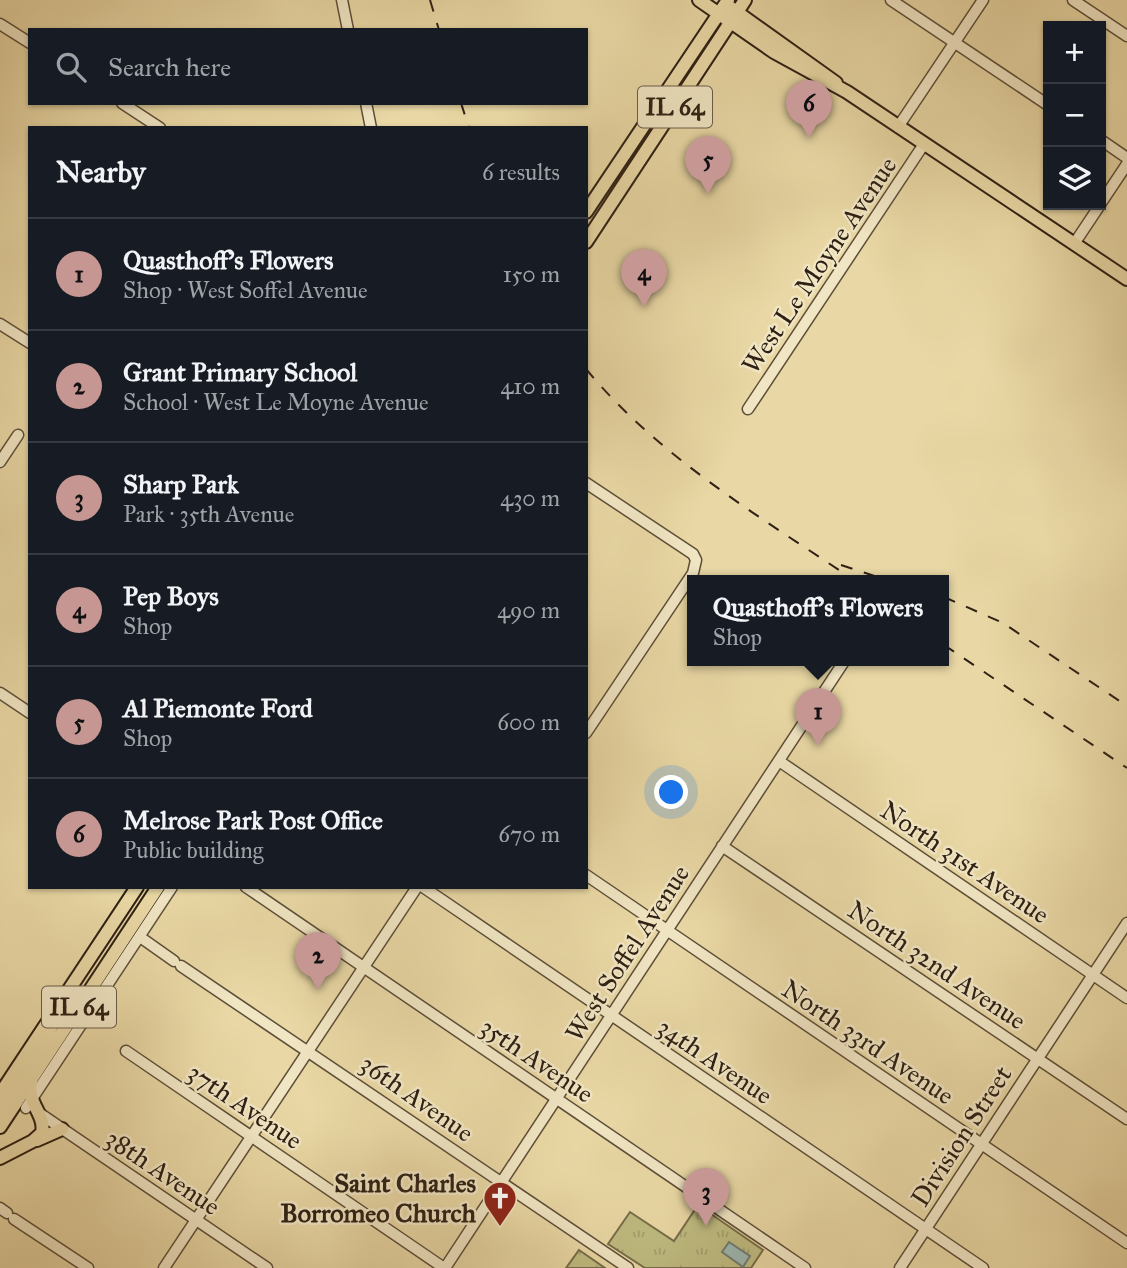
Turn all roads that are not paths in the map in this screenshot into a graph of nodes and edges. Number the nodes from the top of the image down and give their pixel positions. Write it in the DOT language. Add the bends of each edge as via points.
graph roads {
  1 [pos="342,0"];
  2 [pos="699,0"];
  3 [pos="745,0"];
  4 [pos="891,0"];
  5 [pos="983,0"];
  6 [pos="1073,0"];
  7 [pos="723,5"];
  8 [pos="734,17"];
  9 [pos="0,24"];
  10 [pos="348,28"];
  11 [pos="1127,36"];
  12 [pos="28,42"];
  13 [pos="955,43"];
  14 [pos="666,93"];
  15 [pos="679,102"];
  16 [pos="1043,102"];
  17 [pos="125,105"];
  18 [pos="366,105"];
  19 [pos="157,126"];
  20 [pos="371,126"];
  21 [pos="898,127"];
  22 [pos="633,142"];
  23 [pos="1106,143"];
  24 [pos="924,144"];
  25 [pos="646,151"];
  26 [pos="1127,158"];
  27 [pos="1127,164"];
  28 [pos="1106,195"];
  29 [pos="588,209"];
  30 [pos="1096,210"];
  31 [pos="588,239"];
  32 [pos="1074,244"];
  33 [pos="1127,279"];
  34 [pos="0,324"];
  35 [pos="28,342"];
  36 [pos="748,408"];
  37 [pos="18,435"];
  38 [pos="0,462"];
  39 [pos="588,484"];
  40 [pos="692,575"];
  41 [pos="687,582"];
  42 [pos="841,666"];
  43 [pos="0,693"];
  44 [pos="28,712"];
  45 [pos="588,730"];
  46 [pos="779,761"];
  47 [pos="722,846"];
  48 [pos="588,876"];
  49 [pos="136,889"];
  50 [pos="157,889"];
  51 [pos="171,889"];
  52 [pos="249,889"];
  53 [pos="416,889"];
  54 [pos="426,889"];
  55 [pos="1127,923"];
  56 [pos="666,931"];
  57 [pos="140,937"];
  58 [pos="363,967"];
  59 [pos="1093,974"];
  60 [pos="1127,998"];
  61 [pos="55,1010"];
  62 [pos="611,1016"];
  63 [pos="309,1050"];
  64 [pos="126,1051"];
  65 [pos="1038,1058"];
  66 [pos="32,1079"];
  67 [pos="0,1094"];
  68 [pos="556,1099"];
  69 [pos="31,1107"];
  70 [pos="1127,1119"];
  71 [pos="2,1120"];
  72 [pos="62,1129"];
  73 [pos="251,1136"];
  74 [pos="33,1141"];
  75 [pos="982,1144"];
  76 [pos="0,1158"];
  77 [pos="501,1182"];
  78 [pos="7,1213"];
  79 [pos="196,1220"];
  80 [pos="925,1230"];
  81 [pos="1127,1243"];
  82 [pos="88,1268"];
  83 [pos="164,1268"];
  84 [pos="267,1268"];
  85 [pos="445,1268"];
  86 [pos="628,1268"];
  87 [pos="805,1268"];
  88 [pos="900,1268"];
  89 [pos="983,1268"];
  1 -- 10 [label="street"];
  2 -- 7 [label="main road"];
  3 -- 8 [label="main road, IL 64"];
  4 -- 13 [label="street"];
  5 -- 13 [label="street, West Le Moyne Avenue"];
  6 -- 11 [label="street"];
  7 -- 8 [label="main road"];
  7 -- 14 [label="main road, IL 64"];
  8 -- 15 [label="main road, IL 64"];
  8 -- 21 [label="main road" via="809,73"];
  9 -- 12 [label="street"];
  13 -- 16 [label="street"];
  13 -- 21 [label="street, West Le Moyne Avenue"];
  14 -- 15 [label="main road"];
  14 -- 22 [label="main road, IL 64"];
  15 -- 25 [label="main road, IL 64"];
  17 -- 19 [label="street"];
  18 -- 20 [label="street"];
  21 -- 24 [label="main road"];
  22 -- 25 [label="main road"];
  22 -- 29 [label="main road, IL 64"];
  23 -- 26 [label="street"];
  24 -- 32 [label="main road"];
  24 -- 36 [label="street, West Le Moyne Avenue"];
  25 -- 31 [label="main road, IL 64"];
  27 -- 28 [label="street"];
  30 -- 32 [label="street"];
  32 -- 33 [label="main road"];
  34 -- 35 [label="street"];
  37 -- 38 [label="street"];
  39 -- 40 [label="street" via="693,554"];
  41 -- 45 [label="street"];
  42 -- 46 [label="street, West Soffel Avenue"];
  43 -- 44 [label="street"];
  46 -- 47 [label="street, West Soffel Avenue"];
  46 -- 59 [label="street, North 31st Avenue"];
  47 -- 56 [label="street, West Soffel Avenue"];
  47 -- 65 [label="street, North 32nd Avenue"];
  48 -- 56 [label="street, North 33rd Avenue"];
  49 -- 61 [label="main road, IL 64"];
  50 -- 66 [label="main road, IL 64"];
  51 -- 57 [label="street"];
  52 -- 58 [label="street, 35th Avenue"];
  53 -- 58 [label="street"];
  54 -- 62 [label="street, 34th Avenue"];
  55 -- 59 [label="street, Division Street"];
  56 -- 62 [label="street, West Soffel Avenue"];
  56 -- 75 [label="street, North 33rd Avenue"];
  57 -- 63 [label="street, 36th Avenue"];
  57 -- 69 [label="street"];
  58 -- 63 [label="street"];
  58 -- 68 [label="street, 35th Avenue"];
  59 -- 60 [label="street, North 31st Avenue"];
  59 -- 65 [label="street, Division Street"];
  61 -- 67 [label="main road, IL 64"];
  61 -- 71 [label="main road" via="47,1039"];
  62 -- 68 [label="street, West Soffel Avenue"];
  62 -- 80 [label="street, 34th Avenue"];
  63 -- 73 [label="street"];
  63 -- 77 [label="street, 36th Avenue"];
  64 -- 73 [label="street, 37th Avenue"];
  65 -- 70 [label="street, North 32nd Avenue"];
  65 -- 75 [label="street, Division Street"];
  66 -- 69 [label="main road"];
  66 -- 71 [label="main road, IL 64"];
  68 -- 77 [label="street, West Soffel Avenue"];
  68 -- 87 [label="street, 35th Avenue"];
  69 -- 71 [label="main road"];
  69 -- 72 [label="street, 38th Avenue"];
  69 -- 74 [label="main road" via="43,1127"];
  72 -- 74 [label="main road"];
  72 -- 79 [label="street, 38th Avenue"];
  73 -- 79 [label="street"];
  73 -- 85 [label="street, 37th Avenue"];
  74 -- 76 [label="main road"];
  75 -- 80 [label="street, Division Street"];
  75 -- 81 [label="street, North 33rd Avenue"];
  77 -- 85 [label="street, West Soffel Avenue"];
  77 -- 86 [label="street, 36th Avenue"];
  78 -- 82 [label="street"];
  79 -- 83 [label="street"];
  79 -- 84 [label="street, 38th Avenue"];
  80 -- 88 [label="street, Division Street"];
  80 -- 89 [label="street, 34th Avenue"];
}
